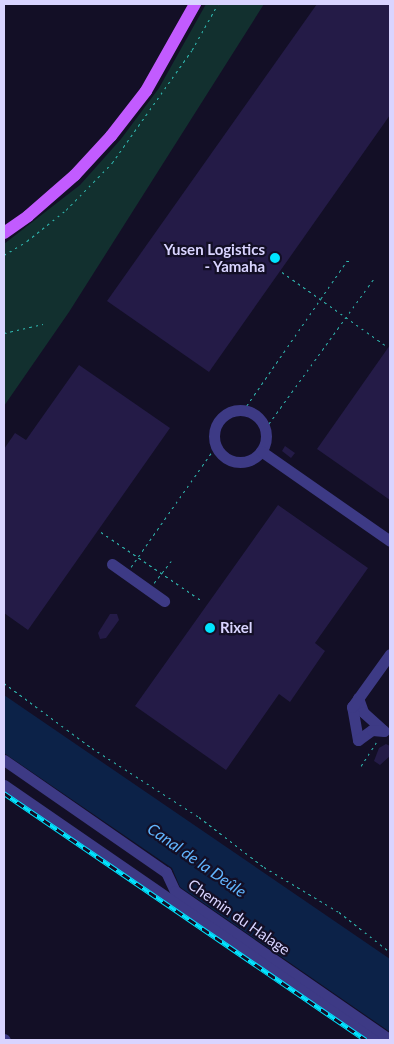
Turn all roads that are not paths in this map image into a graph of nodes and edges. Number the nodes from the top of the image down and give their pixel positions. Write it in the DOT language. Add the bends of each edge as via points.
graph roads {
  1 [pos="195,4"];
  2 [pos="4,233"];
  3 [pos="261,451"];
  4 [pos="390,541"];
  5 [pos="112,564"];
  6 [pos="164,600"];
  7 [pos="390,654"];
  8 [pos="358,698"];
  9 [pos="4,760"];
  10 [pos="4,785"];
  11 [pos="374,1040"];
  12 [pos="390,1040"];
  1 -- 2 [label="main road" via="146,91 111,136 75,176"];
  3 -- 3 [label="street" via="266,439 265,429 255,415 233,412 219,422 215,430 216,446 221,454 235,461 251,460"];
  3 -- 4 [label="street"];
  5 -- 6 [label="street"];
  7 -- 8 [label="street"];
  8 -- 8 [label="street" via="352,707 358,740 372,730 384,731 363,712"];
  9 -- 12 [label="street, Chemin du Halage" via="166,872 175,891"];
  10 -- 11 [label="street"];
}
